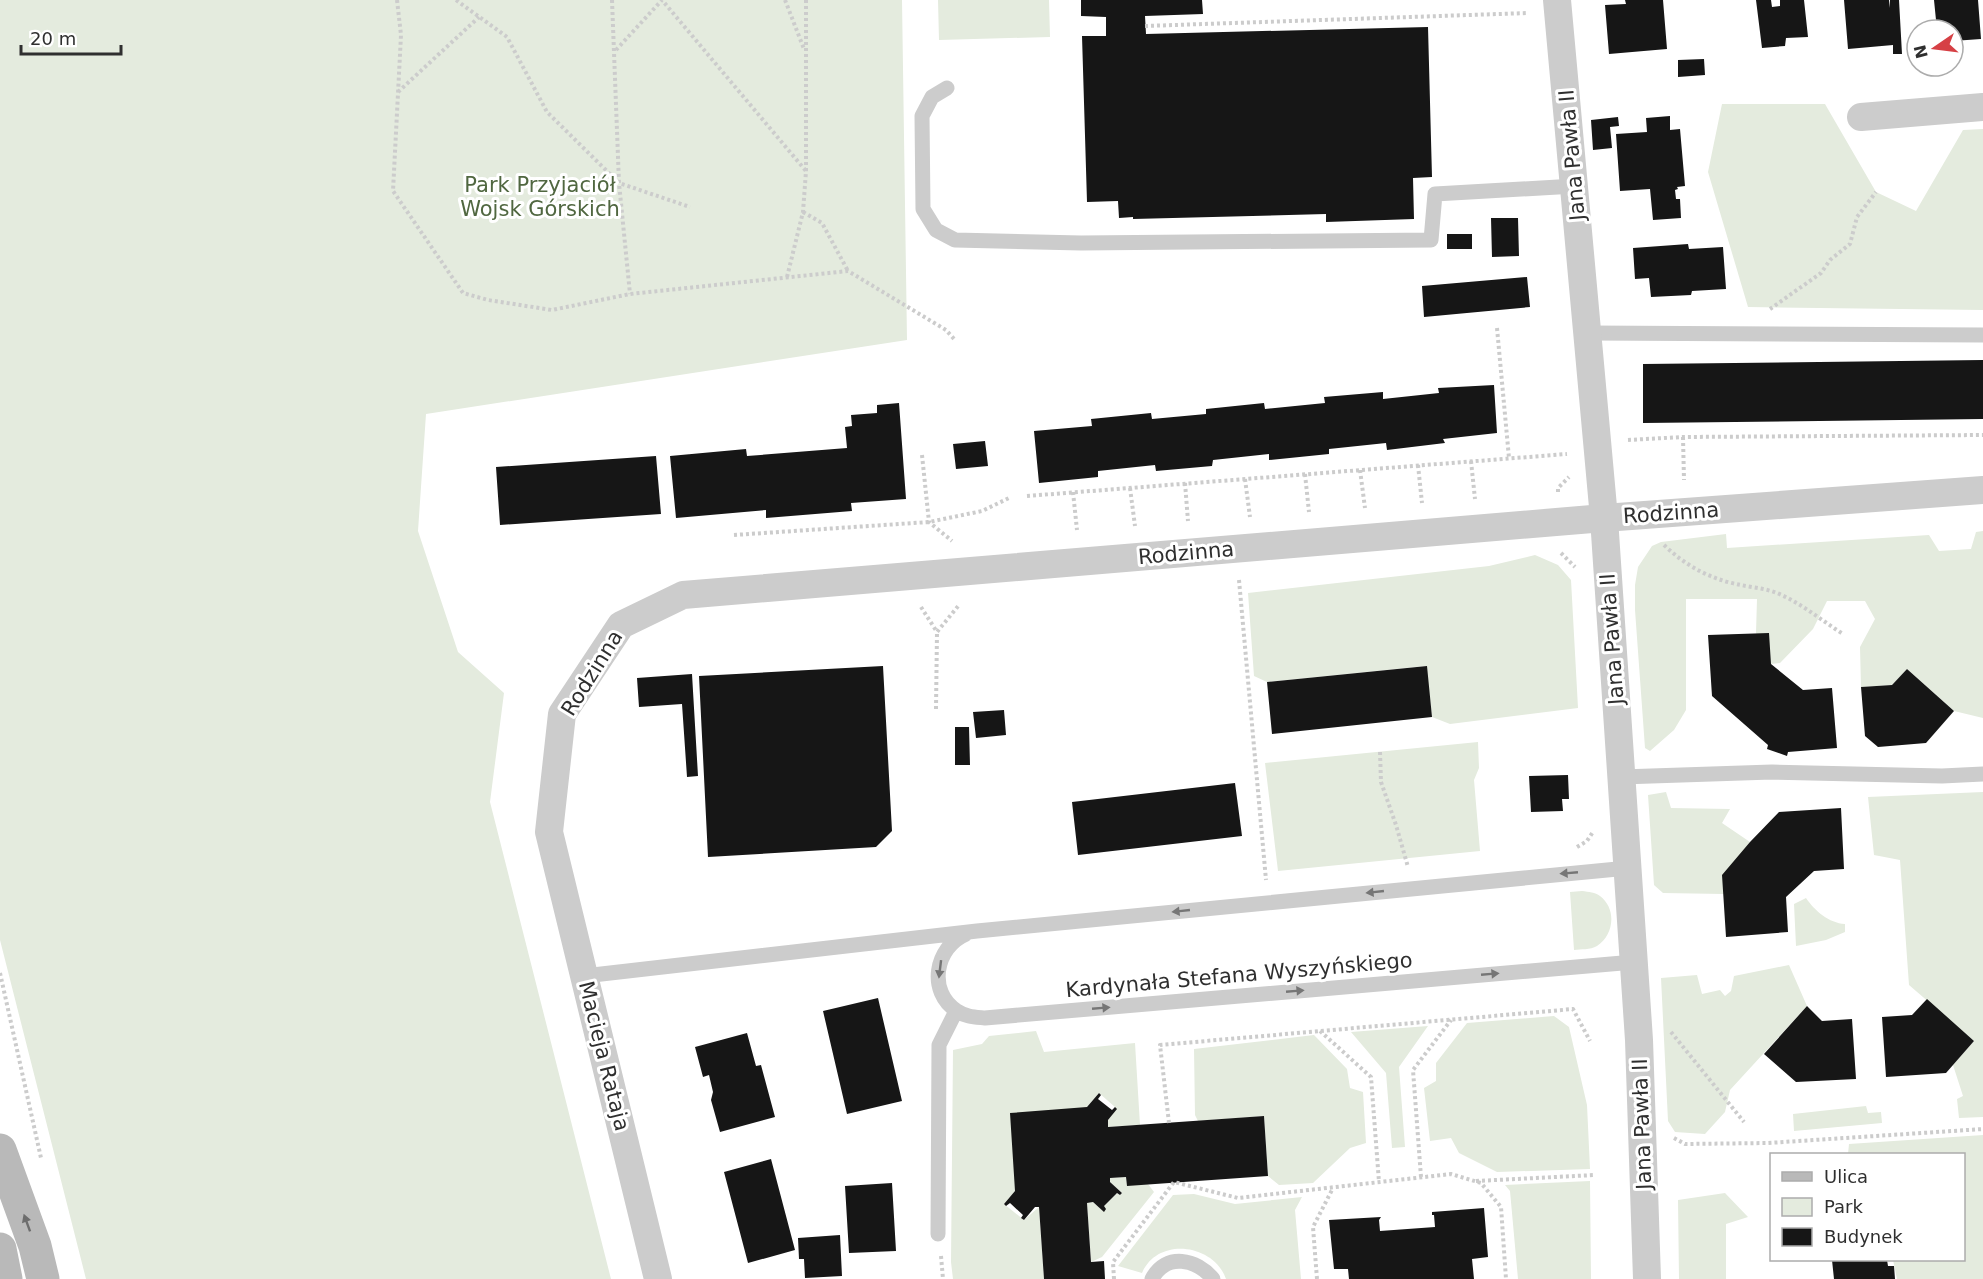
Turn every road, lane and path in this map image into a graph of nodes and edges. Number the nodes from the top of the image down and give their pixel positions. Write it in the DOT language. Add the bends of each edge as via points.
graph roads {
  1 [pos="397,0"];
  2 [pos="456,0"];
  3 [pos="612,0"];
  4 [pos="662,0"];
  5 [pos="785,0"];
  6 [pos="806,0"];
  7 [pos="1546,6"];
  8 [pos="479,17"];
  9 [pos="1145,26"];
  10 [pos="615,51"];
  11 [pos="806,53"];
  12 [pos="947,88"];
  13 [pos="398,92"];
  14 [pos="1983,107"];
  15 [pos="1861,117"];
  16 [pos="806,171"];
  17 [pos="619,183"];
  18 [pos="1575,186"];
  19 [pos="1876,192"];
  20 [pos="690,207"];
  21 [pos="803,212"];
  22 [pos="848,271"];
  23 [pos="787,277"];
  24 [pos="630,294"];
  25 [pos="1497,328"];
  26 [pos="1588,333"];
  27 [pos="1735,334"];
  28 [pos="1983,335"];
  29 [pos="954,340"];
  30 [pos="1983,435"];
  31 [pos="1683,437"];
  32 [pos="1586,448"];
  33 [pos="922,455"];
  34 [pos="1509,458"];
  35 [pos="1305,474"];
  36 [pos="1245,478"];
  37 [pos="1185,483"];
  38 [pos="1130,488"];
  39 [pos="1983,490"];
  40 [pos="1073,492"];
  41 [pos="1027,496"];
  42 [pos="1009,498"];
  43 [pos="1685,512"];
  44 [pos="1604,518"];
  45 [pos="929,522"];
  46 [pos="734,535"];
  47 [pos="1312,542"];
  48 [pos="1661,542"];
  49 [pos="959,548"];
  50 [pos="1253,548"];
  51 [pos="1190,553"];
  52 [pos="1139,557"];
  53 [pos="1080,562"];
  54 [pos="966,597"];
  55 [pos="919,604"];
  56 [pos="1241,604"];
  57 [pos="937,632"];
  58 [pos="1843,634"];
  59 [pos="936,709"];
  60 [pos="1380,752"];
  61 [pos="1983,774"];
  62 [pos="1621,777"];
  63 [pos="549,832"];
  64 [pos="1408,867"];
  65 [pos="1628,868"];
  66 [pos="1266,881"];
  67 [pos="977,931"];
  68 [pos="1634,962"];
  69 [pos="0,973"];
  70 [pos="584,976"];
  71 [pos="956,1011"];
  72 [pos="1452,1019"];
  73 [pos="1665,1026"];
  74 [pos="1320,1031"];
  75 [pos="1590,1041"];
  76 [pos="1744,1122"];
  77 [pos="1169,1123"];
  78 [pos="1983,1129"];
  79 [pos="1671,1136"];
  80 [pos="0,1150"];
  81 [pos="43,1166"];
  82 [pos="1595,1175"];
  83 [pos="1421,1177"];
  84 [pos="1474,1181"];
  85 [pos="1379,1182"];
  86 [pos="1333,1187"];
  87 [pos="938,1234"];
  88 [pos="0,1249"];
  89 [pos="6,1279"];
  90 [pos="43,1279"];
  91 [pos="658,1279"];
  92 [pos="1114,1279"];
  93 [pos="1152,1279"];
  94 [pos="1213,1279"];
  95 [pos="1317,1279"];
  96 [pos="1506,1279"];
  97 [pos="1647,1279"];
  1 -- 13 [label="path" via="401,35"];
  2 -- 8 [label="path"];
  3 -- 10 [label="path"];
  4 -- 10 [label="path"];
  4 -- 16 [label="path"];
  5 -- 11 [label="path"];
  6 -- 11 [label="path"];
  7 -- 9 [label="path"];
  7 -- 18 [label="street, Jana Pawła II"];
  8 -- 13 [label="path"];
  8 -- 17 [label="path" via="507,37 547,112"];
  10 -- 17 [label="path"];
  11 -- 16 [label="path"];
  12 -- 18 [label="lane" via="932,97 922,116 923,209 936,230 955,240 1431,240 1436,194"];
  13 -- 24 [label="path" via="393,190 463,293 552,310"];
  14 -- 15 [label="street"];
  16 -- 21 [label="path"];
  17 -- 20 [label="path"];
  17 -- 24 [label="path"];
  18 -- 26 [label="street, Jana Pawła II"];
  19 -- 27 [label="path" via="1857,217 1850,244 1821,273"];
  21 -- 22 [label="path" via="822,223"];
  21 -- 23 [label="path"];
  22 -- 23 [label="path"];
  22 -- 29 [label="path" via="946,330"];
  23 -- 24 [label="path"];
  25 -- 34 [label="path"];
  26 -- 27 [label="lane"];
  26 -- 32 [label="street, Jana Pawła II"];
  27 -- 28 [label="lane"];
  30 -- 31 [label="path"];
  31 -- 32 [label="path"];
  31 -- 43 [label="path"];
  32 -- 34 [label="path"];
  32 -- 44 [label="street, Jana Pawła II"];
  33 -- 45 [label="path"];
  34 -- 35 [label="path"];
  35 -- 36 [label="path"];
  35 -- 47 [label="path"];
  36 -- 37 [label="path"];
  36 -- 50 [label="path"];
  37 -- 38 [label="path"];
  37 -- 51 [label="path"];
  38 -- 40 [label="path"];
  38 -- 52 [label="path"];
  39 -- 43 [label="street, Rodzinna"];
  40 -- 41 [label="path"];
  40 -- 53 [label="path"];
  42 -- 45 [label="path" via="982,511"];
  43 -- 44 [label="street, Rodzinna"];
  44 -- 47 [label="street, Rodzinna"];
  44 -- 62 [label="street, Jana Pawła II"];
  45 -- 46 [label="path"];
  45 -- 49 [label="path"];
  47 -- 50 [label="street, Rodzinna"];
  48 -- 58 [label="path" via="1698,572 1774,592"];
  50 -- 51 [label="street, Rodzinna"];
  51 -- 52 [label="street, Rodzinna"];
  52 -- 53 [label="street, Rodzinna"];
  53 -- 63 [label="street, Rodzinna" via="683,595 621,625 562,714"];
  54 -- 57 [label="path"];
  55 -- 57 [label="path"];
  56 -- 66 [label="path"];
  57 -- 59 [label="path"];
  60 -- 64 [label="path" via="1381,782"];
  61 -- 62 [label="lane" via="1772,772"];
  62 -- 65 [label="street, Jana Pawła II"];
  63 -- 70 [label="street, Macieja Rataja"];
  65 -- 67 [label="lane, one-way"];
  65 -- 68 [label="street, Jana Pawła II"];
  67 -- 70 [label="lane"];
  67 -- 71 [label="lane, one-way" via="951,943 938,971 945,1000"];
  71 -- 68 [label="lane, Kardynała Stefana Wyszyńskiego, one-way" via="985,1018"];
  68 -- 97 [label="street, Jana Pawła II"];
  69 -- 81 [label="path"];
  70 -- 91 [label="street, Macieja Rataja"];
  71 -- 87 [label="lane" via="939,1045"];
  72 -- 74 [label="path"];
  72 -- 75 [label="path" via="1573,1009"];
  72 -- 83 [label="path" via="1413,1070"];
  73 -- 76 [label="path"];
  74 -- 77 [label="path" via="1160,1045"];
  74 -- 85 [label="path" via="1371,1077"];
  78 -- 79 [label="path" via="1768,1143 1684,1144"];
  90 -- 80 [label="street, one-way"];
  82 -- 84 [label="path"];
  83 -- 84 [label="path" via="1451,1174"];
  83 -- 85 [label="path"];
  84 -- 96 [label="path" via="1481,1183 1501,1207"];
  85 -- 86 [label="path"];
  86 -- 92 [label="path" via="1238,1198 1174,1182 1113,1262"];
  86 -- 95 [label="path" via="1313,1227"];
  88 -- 89 [label="street"];
  93 -- 94 [label="lane" via="1177,1261 1203,1268"];
}
